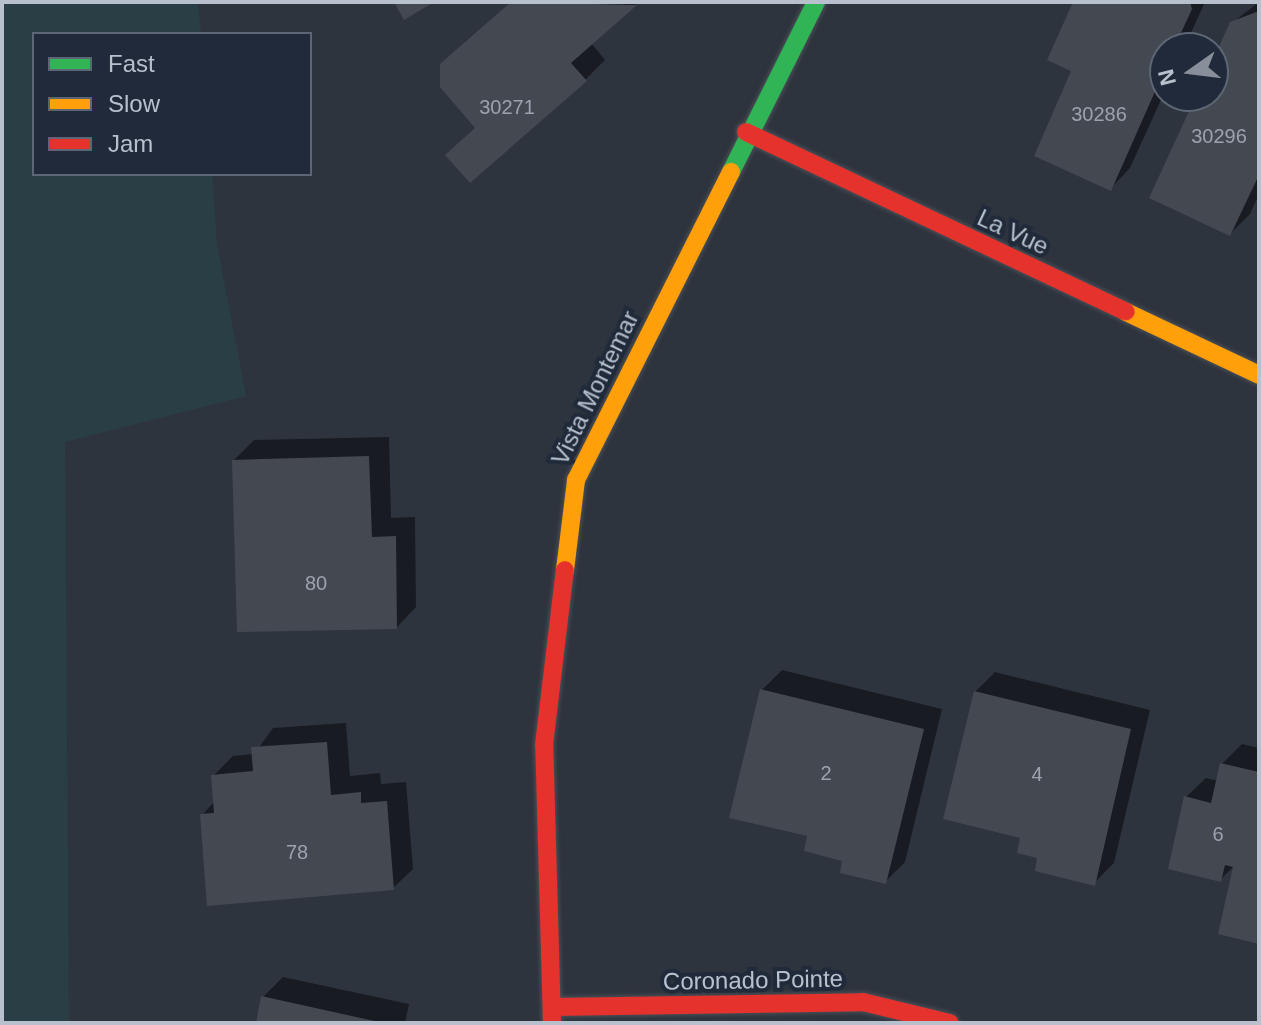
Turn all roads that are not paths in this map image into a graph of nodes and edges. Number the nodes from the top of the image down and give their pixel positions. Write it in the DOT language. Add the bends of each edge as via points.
graph roads {
  1 [pos="816,2"];
  2 [pos="746,132"];
  3 [pos="1259,375"];
  4 [pos="553,1015"];
  5 [pos="950,1023"];
  1 -- 2 [label="street, Vista Montemar"];
  2 -- 3 [label="street, La Vue"];
  2 -- 4 [label="street, Vista Montemar" via="576,480 544,745"];
  4 -- 5 [label="street, Coronado Pointe" via="863,1002"];
}
